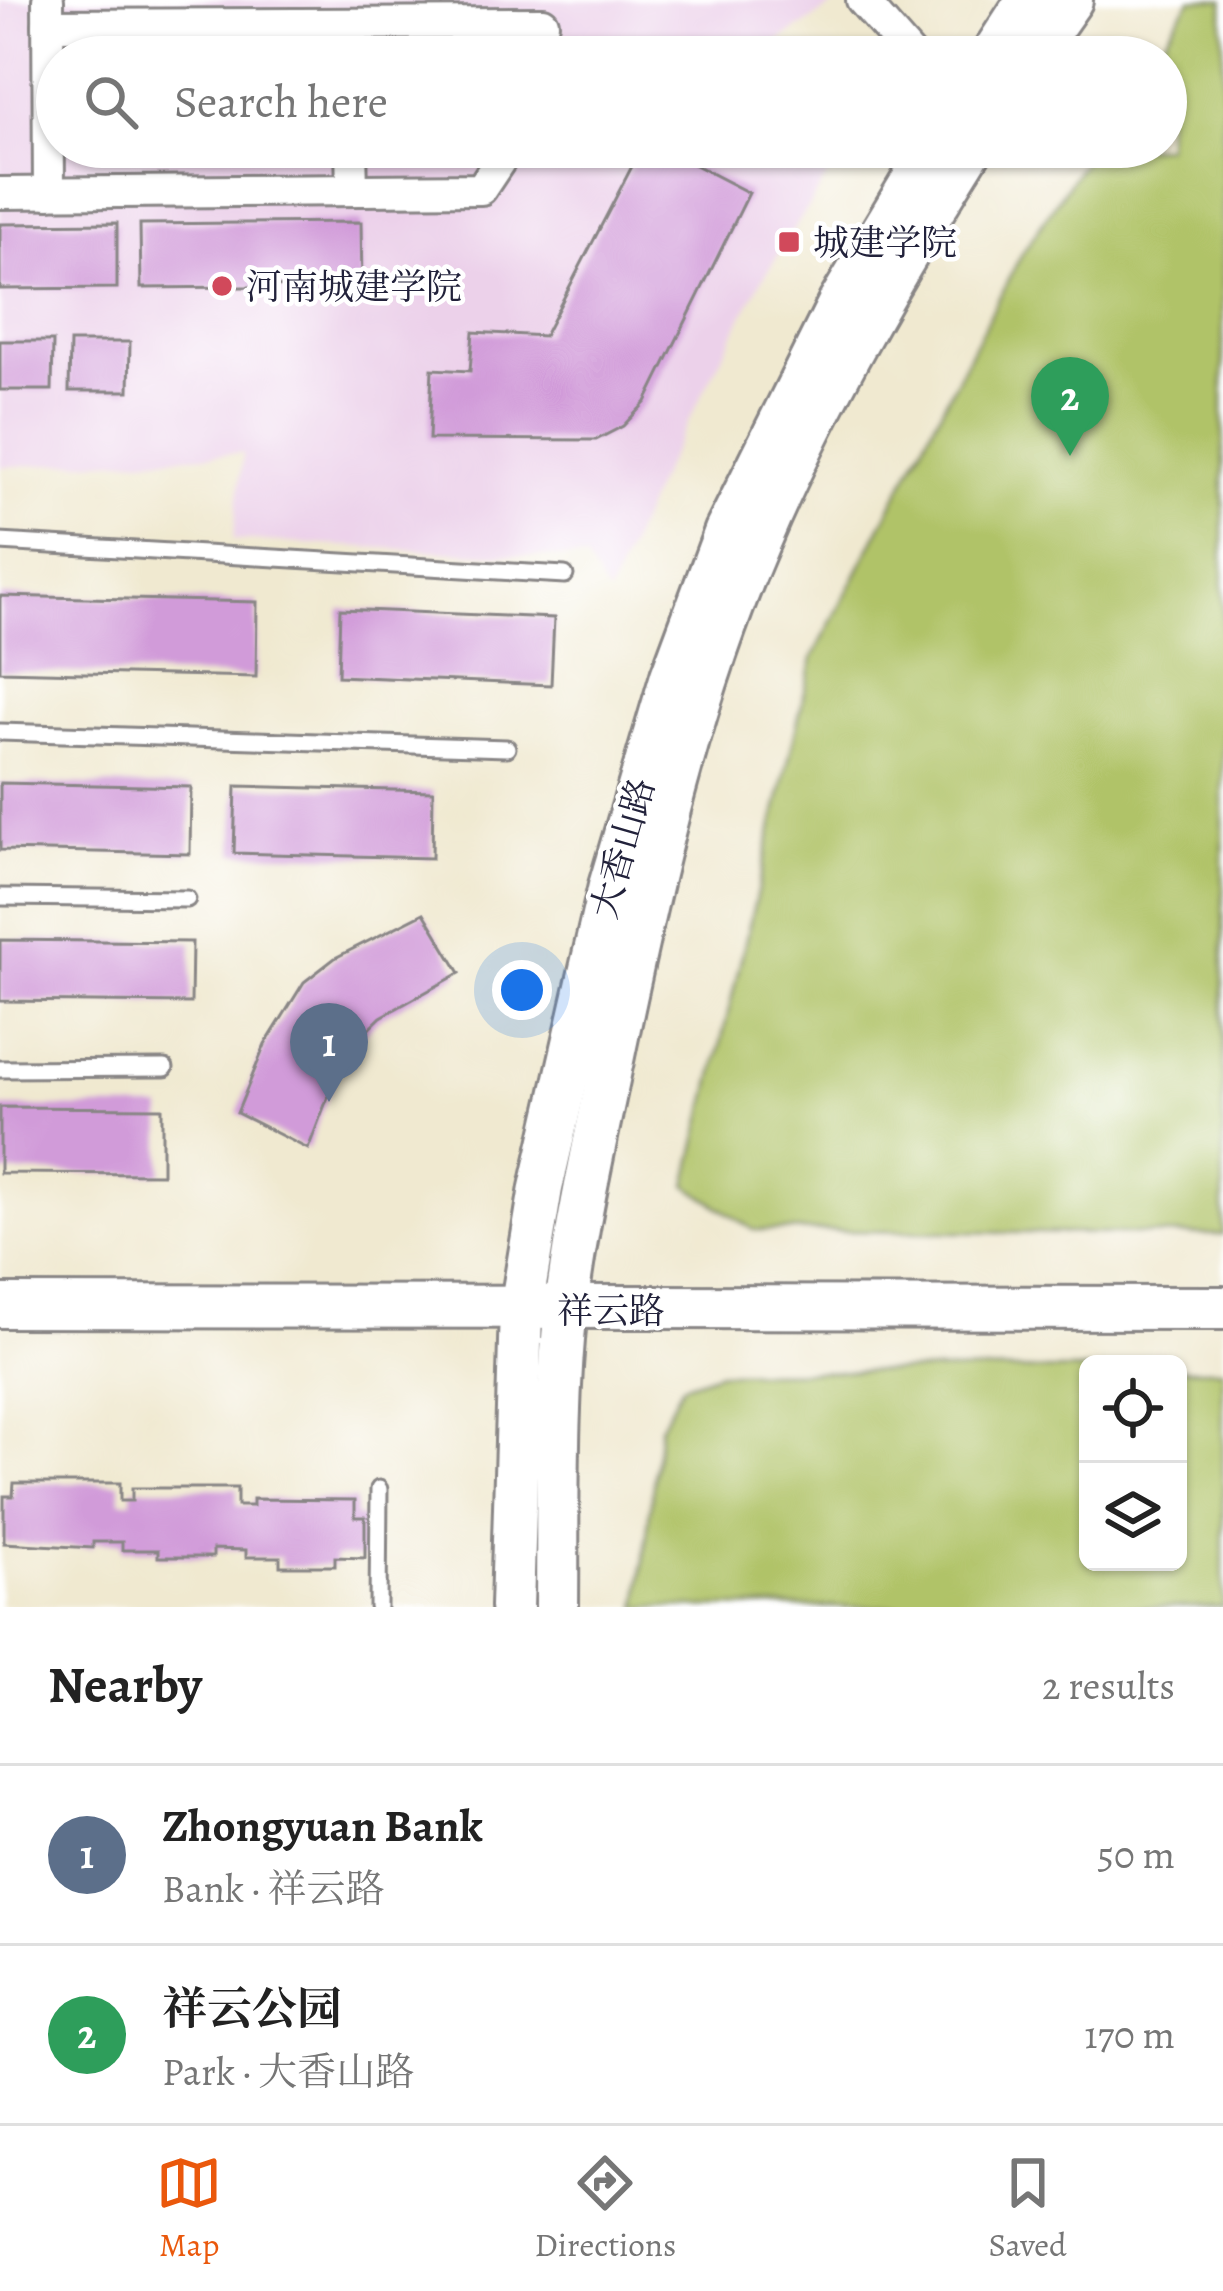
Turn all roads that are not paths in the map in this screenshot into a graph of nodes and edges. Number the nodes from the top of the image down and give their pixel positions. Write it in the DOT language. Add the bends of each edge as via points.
graph roads {
  1 [pos="862,0"];
  2 [pos="1028,0"];
  3 [pos="1070,0"];
  4 [pos="48,12"];
  5 [pos="350,24"];
  6 [pos="350,36"];
  7 [pos="522,36"];
  8 [pos="894,36"];
  9 [pos="1005,36"];
  10 [pos="1045,36"];
  11 [pos="49,168"];
  12 [pos="351,168"];
  13 [pos="495,168"];
  14 [pos="920,168"];
  15 [pos="960,168"];
  16 [pos="352,190"];
  17 [pos="0,193"];
  18 [pos="49,193"];
  19 [pos="0,542"];
  20 [pos="566,574"];
  21 [pos="0,732"];
  22 [pos="507,748"];
  23 [pos="0,897"];
  24 [pos="187,899"];
  25 [pos="165,1068"];
  26 [pos="0,1069"];
  27 [pos="0,1306"];
  28 [pos="1223,1308"];
  29 [pos="521,1309"];
  30 [pos="566,1310"];
  31 [pos="379,1489"];
  32 [pos="378,1607"];
  33 [pos="512,1607"];
  34 [pos="557,1607"];
  1 -- 8 [label="street"];
  2 -- 9 [label="main road"];
  3 -- 10 [label="main road"];
  4 -- 5 [label="street"];
  5 -- 6 [label="street"];
  5 -- 7 [label="street" via="528,23"];
  11 -- 18 [label="street"];
  12 -- 16 [label="street"];
  13 -- 16 [label="street" via="481,190"];
  14 -- 29 [label="main road, 大香山路" via="760,460 672,676 591,958"];
  15 -- 30 [label="main road, 大香山路" via="848,357 728,617 644,915"];
  16 -- 18 [label="street"];
  17 -- 18 [label="street"];
  19 -- 20 [label="lane"];
  21 -- 22 [label="lane"];
  23 -- 24 [label="lane"];
  25 -- 26 [label="lane"];
  27 -- 29 [label="main road, 祥云路"];
  28 -- 30 [label="main road, 祥云路"];
  29 -- 30 [label="main road, 祥云路"];
  29 -- 33 [label="main road, 大香山路"];
  30 -- 34 [label="main road, 大香山路"];
  31 -- 32 [label="lane"];
}
